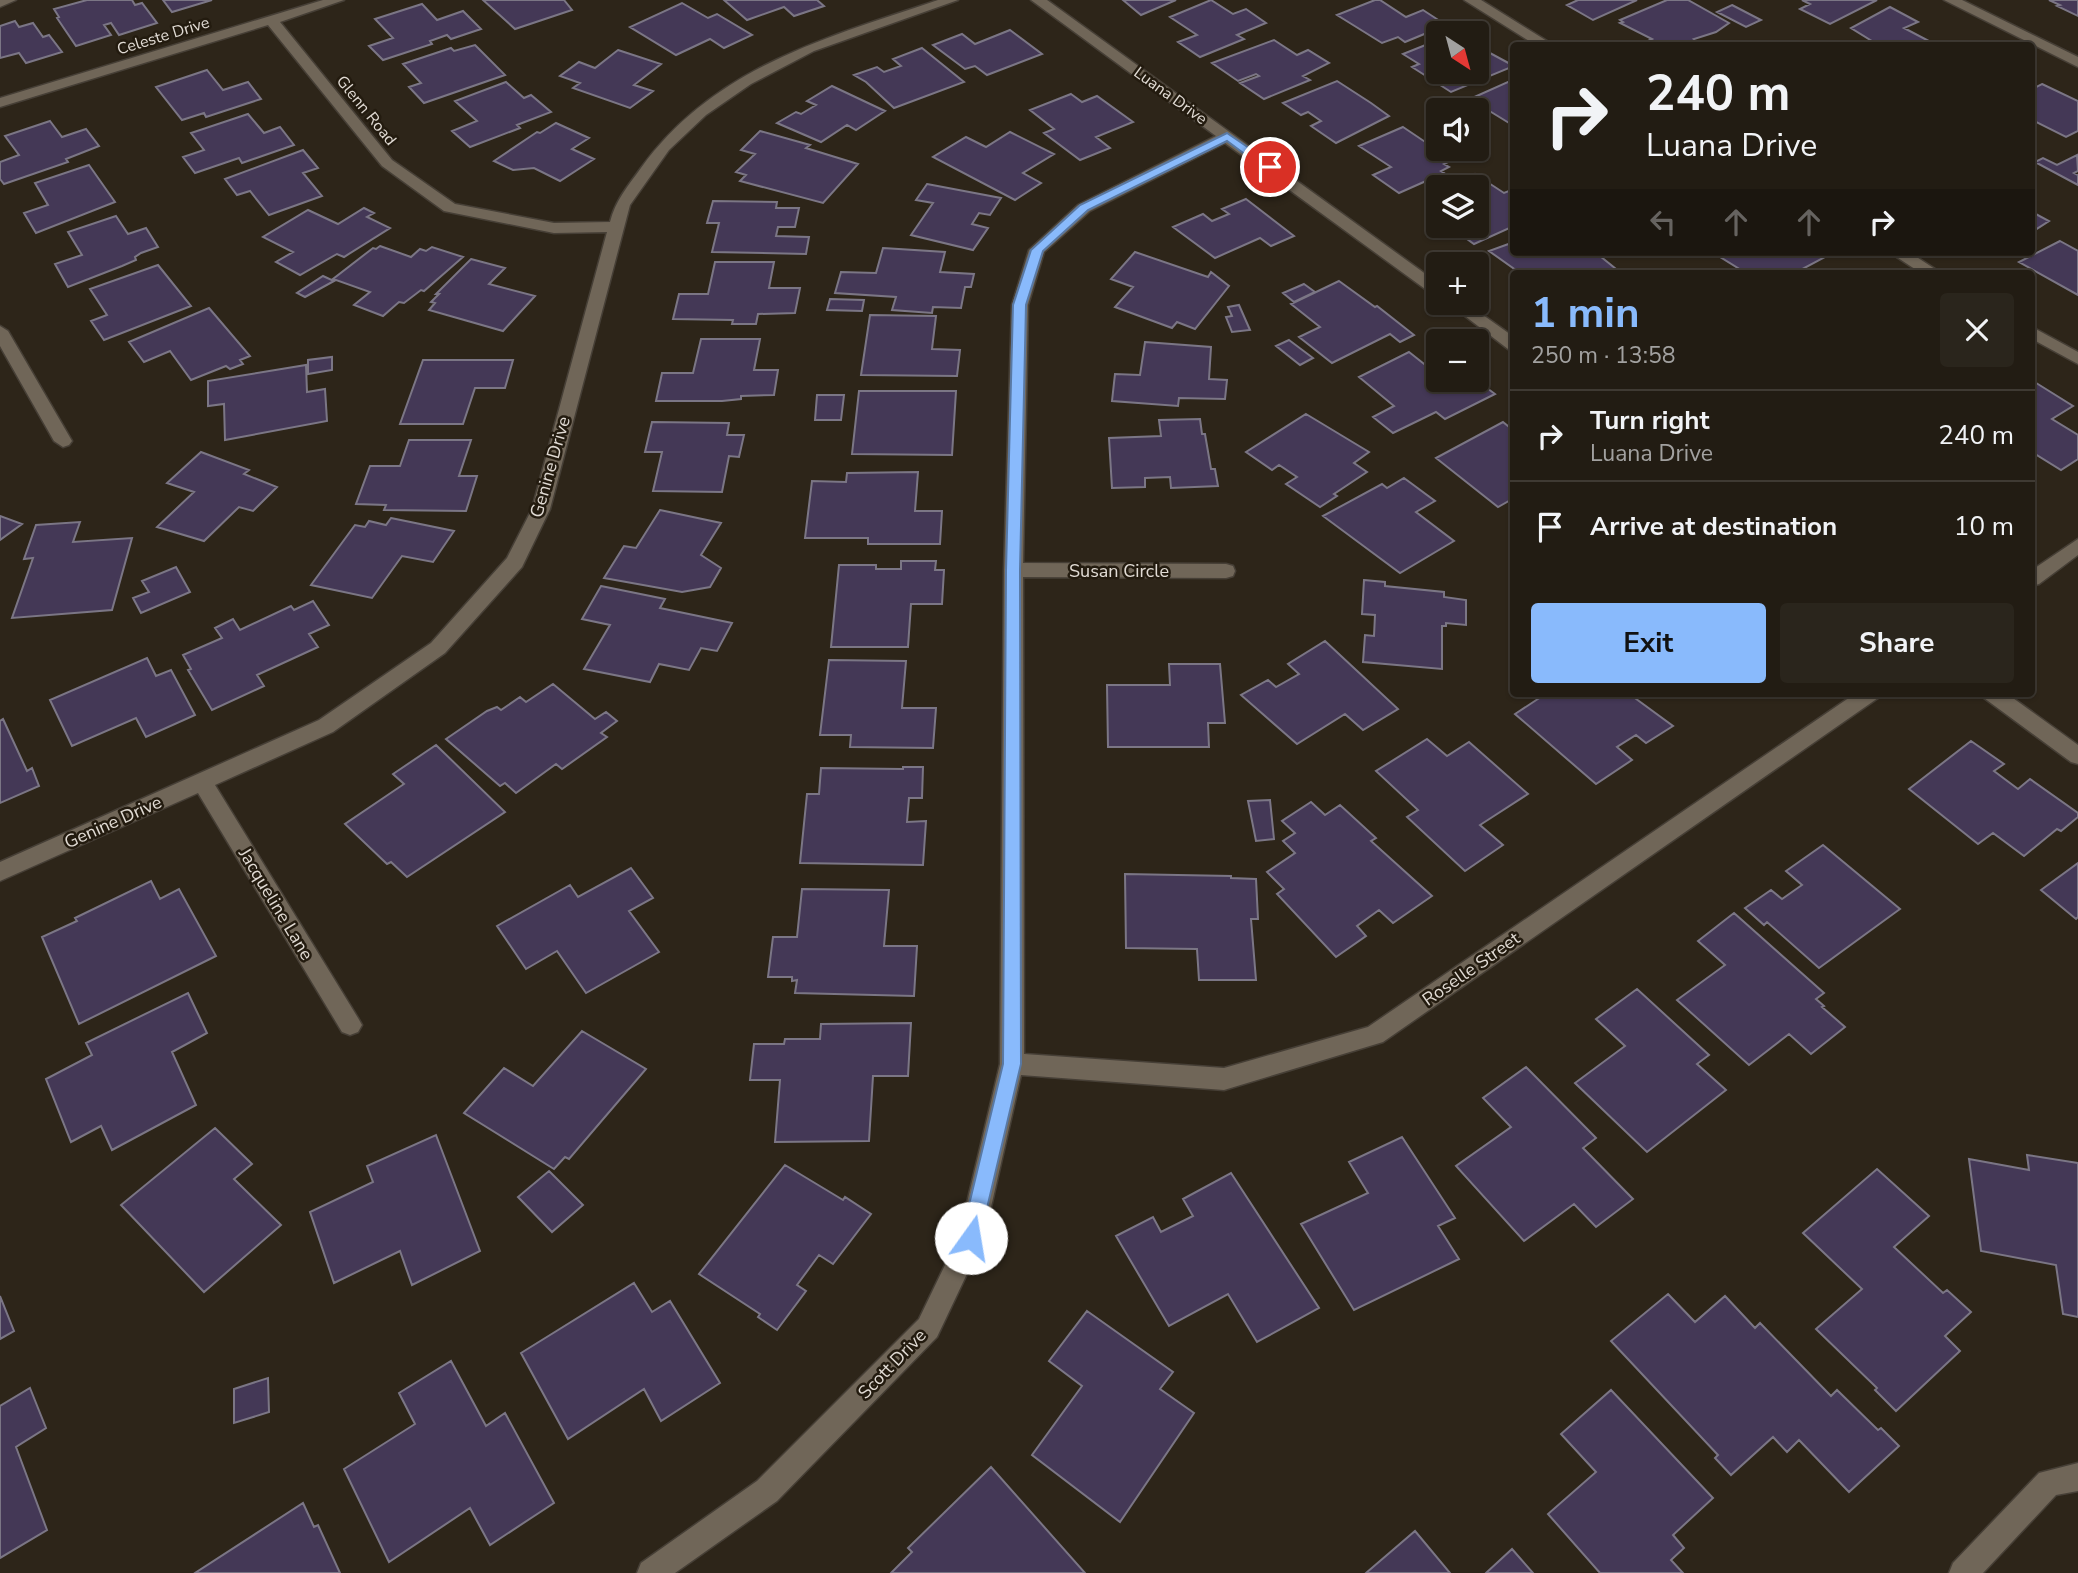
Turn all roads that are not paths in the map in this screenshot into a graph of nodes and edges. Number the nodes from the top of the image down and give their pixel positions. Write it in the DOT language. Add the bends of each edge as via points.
graph roads {
  1 [pos="9,0"];
  2 [pos="337,0"];
  3 [pos="951,0"];
  4 [pos="1038,0"];
  5 [pos="1471,0"];
  6 [pos="1951,0"];
  7 [pos="0,3"];
  8 [pos="271,20"];
  9 [pos="1541,42"];
  10 [pos="2078,63"];
  11 [pos="0,103"];
  12 [pos="1227,136"];
  13 [pos="615,227"];
  14 [pos="1904,256"];
  15 [pos="1928,270"];
  16 [pos="1426,281"];
  17 [pos="1473,315"];
  18 [pos="0,331"];
  19 [pos="2035,334"];
  20 [pos="1510,342"];
  21 [pos="2078,359"];
  22 [pos="63,441"];
  23 [pos="2078,546"];
  24 [pos="1013,570"];
  25 [pos="1226,571"];
  26 [pos="2035,577"];
  27 [pos="1865,697"];
  28 [pos="1997,697"];
  29 [pos="2078,756"];
  30 [pos="202,782"];
  31 [pos="0,872"];
  32 [pos="350,1025"];
  33 [pos="1012,1064"];
  34 [pos="2078,1476"];
  35 [pos="651,1573"];
  36 [pos="1963,1573"];
  1 -- 7 [label="street"];
  2 -- 8 [label="street, Celeste Drive"];
  3 -- 13 [label="street, Genine Drive" via="810,48 746,81 701,112 664,148 622,205"];
  4 -- 12 [label="street, Luana Drive"];
  5 -- 9 [label="street"];
  6 -- 10 [label="street"];
  8 -- 11 [label="street, Celeste Drive"];
  8 -- 13 [label="street, Glenn Road" via="387,163 450,208 554,228"];
  12 -- 16 [label="street, Luana Drive"];
  12 -- 24 [label="street, Scott Drive" via="1084,208 1037,250 1020,305"];
  13 -- 30 [label="street, Genine Drive" via="541,509 515,562 438,648 326,726"];
  14 -- 15 [label="street"];
  17 -- 20 [label="street"];
  18 -- 22 [label="street"];
  19 -- 21 [label="street"];
  23 -- 26 [label="street"];
  24 -- 25 [label="street, Susan Circle"];
  24 -- 33 [label="street, Scott Drive"];
  27 -- 33 [label="street, Roselle Street" via="1375,1035 1224,1079"];
  28 -- 29 [label="street"];
  30 -- 31 [label="street, Genine Drive"];
  30 -- 32 [label="street, Jacqueline Lane"];
  33 -- 35 [label="street, Scott Drive" via="971,1238 928,1328 767,1491"];
  34 -- 36 [label="street" via="2049,1483"];
}
